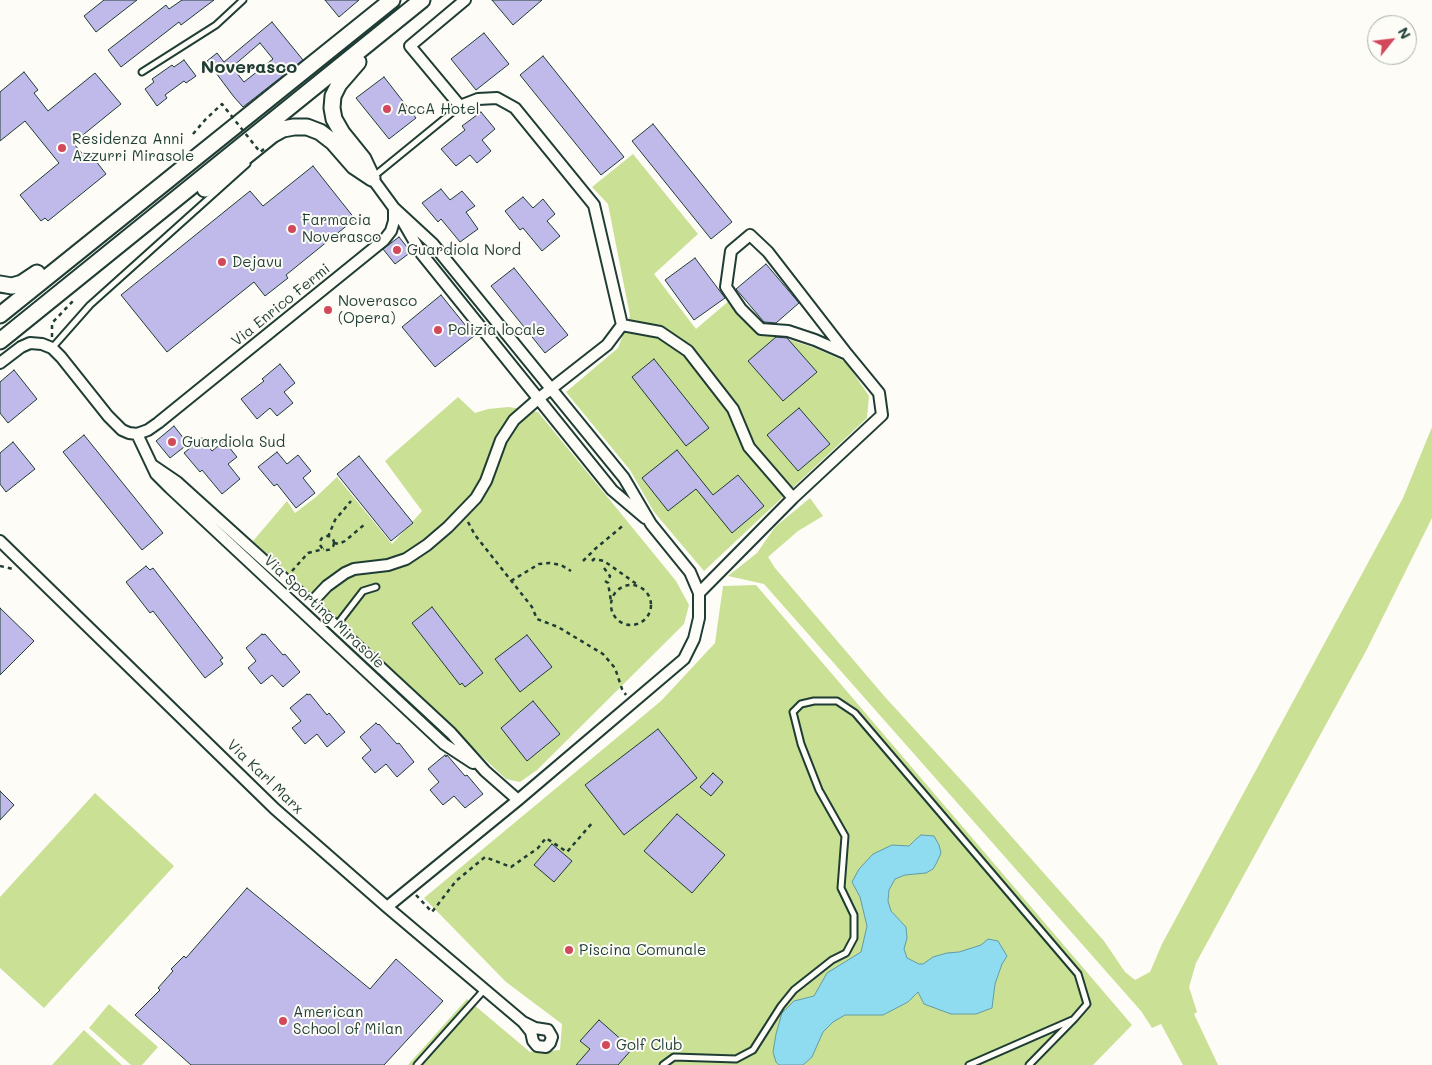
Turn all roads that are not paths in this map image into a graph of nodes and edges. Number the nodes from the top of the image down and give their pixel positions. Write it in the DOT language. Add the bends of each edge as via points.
graph roads {
  1 [pos="243,0"];
  2 [pos="392,0"];
  3 [pos="422,0"];
  4 [pos="465,0"];
  5 [pos="402,16"];
  6 [pos="142,72"];
  7 [pos="460,106"];
  8 [pos="248,116"];
  9 [pos="264,149"];
  10 [pos="257,156"];
  11 [pos="250,162"];
  12 [pos="372,178"];
  13 [pos="394,208"];
  14 [pos="142,226"];
  15 [pos="0,284"];
  16 [pos="0,315"];
  17 [pos="622,325"];
  18 [pos="0,341"];
  19 [pos="52,348"];
  20 [pos="847,354"];
  21 [pos="0,364"];
  22 [pos="551,389"];
  23 [pos="538,399"];
  24 [pos="137,434"];
  25 [pos="152,465"];
  26 [pos="793,498"];
  27 [pos="651,524"];
  28 [pos="0,540"];
  29 [pos="0,554"];
  30 [pos="24,564"];
  31 [pos="376,587"];
  32 [pos="699,593"];
  33 [pos="311,603"];
  34 [pos="336,626"];
  35 [pos="485,771"];
  36 [pos="518,800"];
  37 [pos="387,907"];
  38 [pos="484,990"];
  39 [pos="1074,1019"];
  40 [pos="523,1022"];
  41 [pos="417,1065"];
  42 [pos="663,1065"];
  43 [pos="969,1065"];
  44 [pos="1029,1065"];
  1 -- 6 [label="lane" via="216,25"];
  2 -- 8 [label="main road"];
  3 -- 5 [label="main road"];
  4 -- 7 [label="street" via="410,46"];
  5 -- 12 [label="main road" via="346,75 333,96 334,119 363,159"];
  5 -- 14 [label="main road"];
  7 -- 12 [label="lane"];
  7 -- 17 [label="street" via="478,99 497,98 514,108 594,206"];
  8 -- 15 [label="main road" via="202,141 22,283 12,286"];
  8 -- 16 [label="main road"];
  9 -- 10 [label="lane"];
  11 -- 19 [label="lane" via="90,305"];
  12 -- 13 [label="street"];
  12 -- 14 [label="main road" via="354,166 334,142 320,132 294,127 272,136 176,212"];
  13 -- 22 [label="street" via="433,244"];
  13 -- 23 [label="street" via="422,253"];
  13 -- 24 [label="street, Via Enrico Fermi" via="391,231 384,240 158,424"];
  14 -- 18 [label="main road"];
  17 -- 22 [label="street, Via Sporting Mirasole" via="608,345"];
  17 -- 26 [label="street" via="660,332 688,351 733,409 749,447"];
  19 -- 21 [label="street" via="30,342"];
  19 -- 24 [label="street" via="115,424 128,433"];
  20 -- 20 [label="street" via="788,331 761,329 741,309 726,287 731,252 750,235 768,252"];
  20 -- 26 [label="street" via="880,393 882,415"];
  22 -- 23 [label="street, Via Sporting Mirasole"];
  22 -- 27 [label="street" via="624,478"];
  23 -- 27 [label="street" via="612,490"];
  23 -- 33 [label="street, Via Sporting Mirasole" via="514,420 501,440 476,498 427,545 406,559 388,565 354,569 328,586"];
  24 -- 25 [label="street, Via Sporting Mirasole"];
  25 -- 33 [label="street, Via Sporting Mirasole" via="177,482"];
  25 -- 35 [label="street, Via Sporting Mirasole" via="170,488 444,744"];
  26 -- 32 [label="street"];
  27 -- 32 [label="street" via="690,572"];
  28 -- 30 [label="street, Via Karl Marx"];
  29 -- 30 [label="street"];
  30 -- 37 [label="street, Via Karl Marx" via="275,809"];
  31 -- 34 [label="lane" via="363,592"];
  32 -- 36 [label="street" via="699,618 694,639 684,659"];
  33 -- 34 [label="street, Via Sporting Mirasole"];
  34 -- 35 [label="street, Via Sporting Mirasole" via="452,733"];
  35 -- 36 [label="street, Via Sporting Mirasole"];
  36 -- 37 [label="street"];
  37 -- 38 [label="street, Via Karl Marx"];
  38 -- 40 [label="street, Via Karl Marx"];
  38 -- 41 [label="lane"];
  39 -- 42 [label="lane" via="1087,1004 1078,974 855,713 837,701 814,700 801,704 793,712 801,744 819,790 845,836 841,888 854,915 854,938 846,953 794,990 753,1050 736,1059 674,1058"];
  39 -- 43 [label="lane"];
  39 -- 44 [label="lane"];
}
